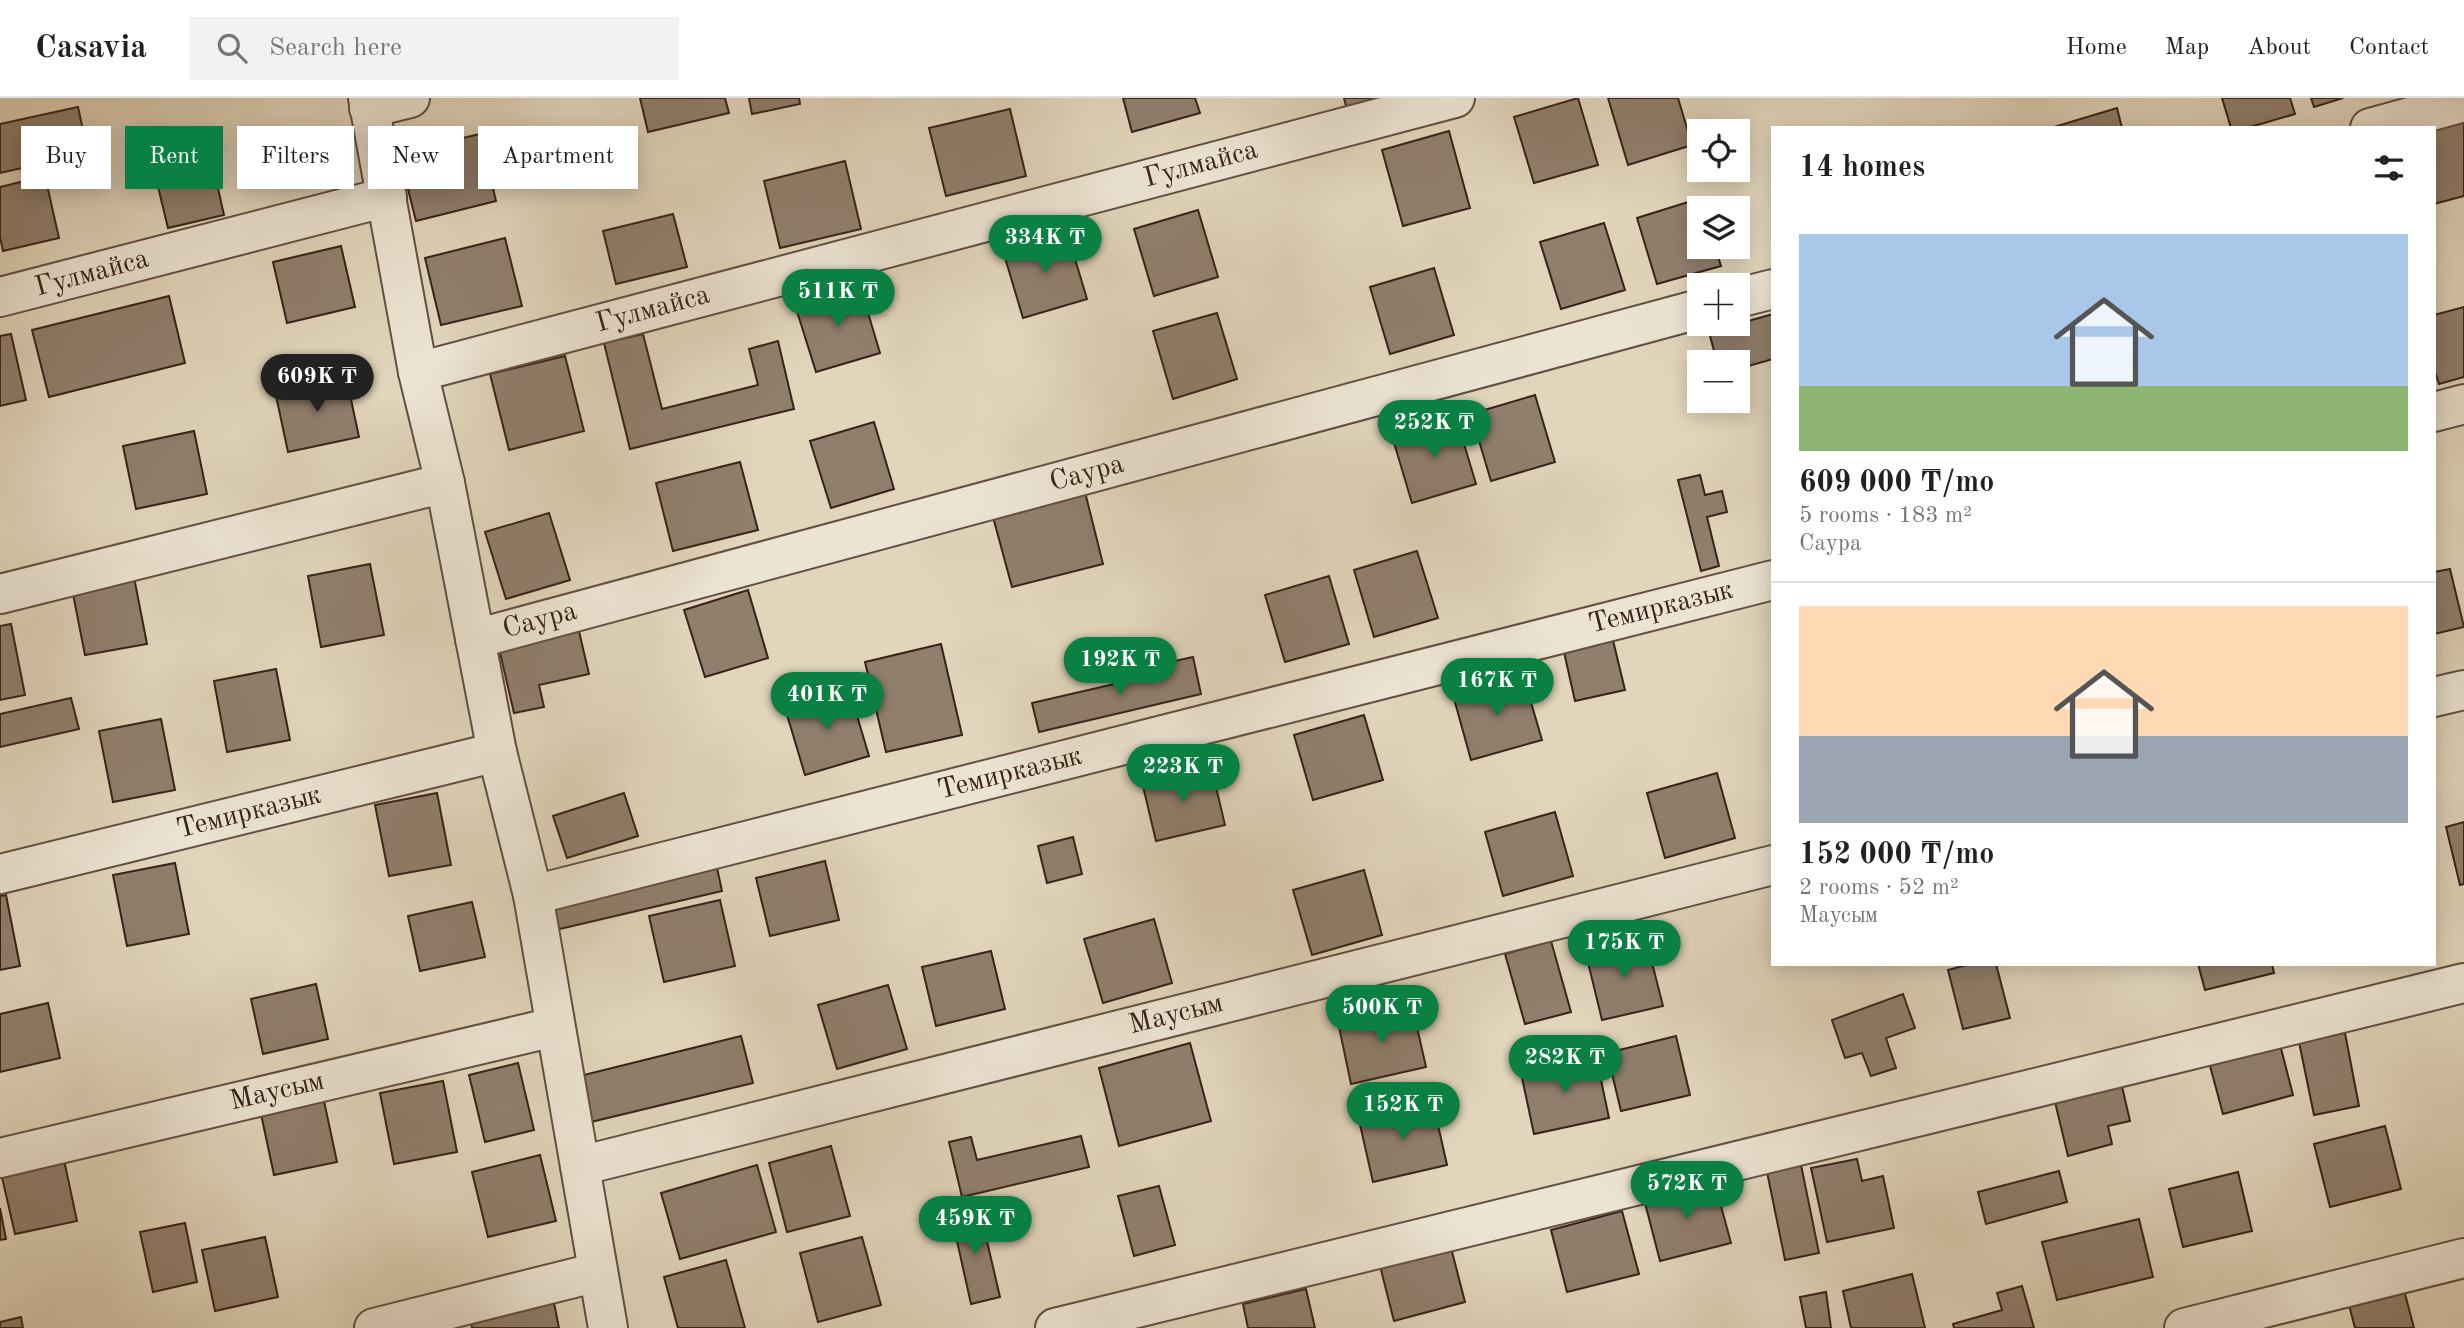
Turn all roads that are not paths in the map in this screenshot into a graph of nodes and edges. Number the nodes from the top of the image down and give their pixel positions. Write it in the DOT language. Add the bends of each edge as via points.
graph roads {
  1 [pos="410,98"];
  2 [pos="1455,98"];
  3 [pos="2464,102"];
  4 [pos="368,103"];
  5 [pos="2377,126"];
  6 [pos="387,197"];
  7 [pos="1771,290"];
  8 [pos="1750,295"];
  9 [pos="0,297"];
  10 [pos="1687,312"];
  11 [pos="418,372"];
  12 [pos="2464,404"];
  13 [pos="2436,411"];
  14 [pos="445,483"];
  15 [pos="1771,581"];
  16 [pos="0,594"];
  17 [pos="475,639"];
  18 [pos="2464,690"];
  19 [pos="2436,697"];
  20 [pos="497,752"];
  21 [pos="1771,865"];
  22 [pos="0,874"];
  23 [pos="533,895"];
  24 [pos="2464,983"];
  25 [pos="554,1027"];
  26 [pos="0,1158"];
  27 [pos="580,1166"];
  28 [pos="2464,1258"];
  29 [pos="598,1272"];
  30 [pos="374,1328"];
  31 [pos="608,1328"];
  32 [pos="1055,1328"];
  33 [pos="2184,1328"];
  1 -- 4 [label="street"];
  2 -- 11 [label="street, Гулмайса"];
  3 -- 5 [label="street"];
  4 -- 6 [label="street"];
  6 -- 9 [label="street, Гулмайса"];
  6 -- 11 [label="street"];
  7 -- 8 [label="street"];
  10 -- 17 [label="street, Саура"];
  11 -- 14 [label="street"];
  12 -- 13 [label="street"];
  14 -- 16 [label="street"];
  14 -- 17 [label="street"];
  15 -- 23 [label="street, Темирказык"];
  17 -- 20 [label="street"];
  18 -- 19 [label="street"];
  20 -- 22 [label="street, Темирказык"];
  20 -- 23 [label="street"];
  21 -- 27 [label="street, Маусым"];
  23 -- 25 [label="street"];
  24 -- 32 [label="street"];
  25 -- 26 [label="street, Маусым"];
  25 -- 27 [label="street"];
  27 -- 29 [label="street"];
  28 -- 33 [label="street"];
  29 -- 30 [label="street"];
  29 -- 31 [label="street"];
}
